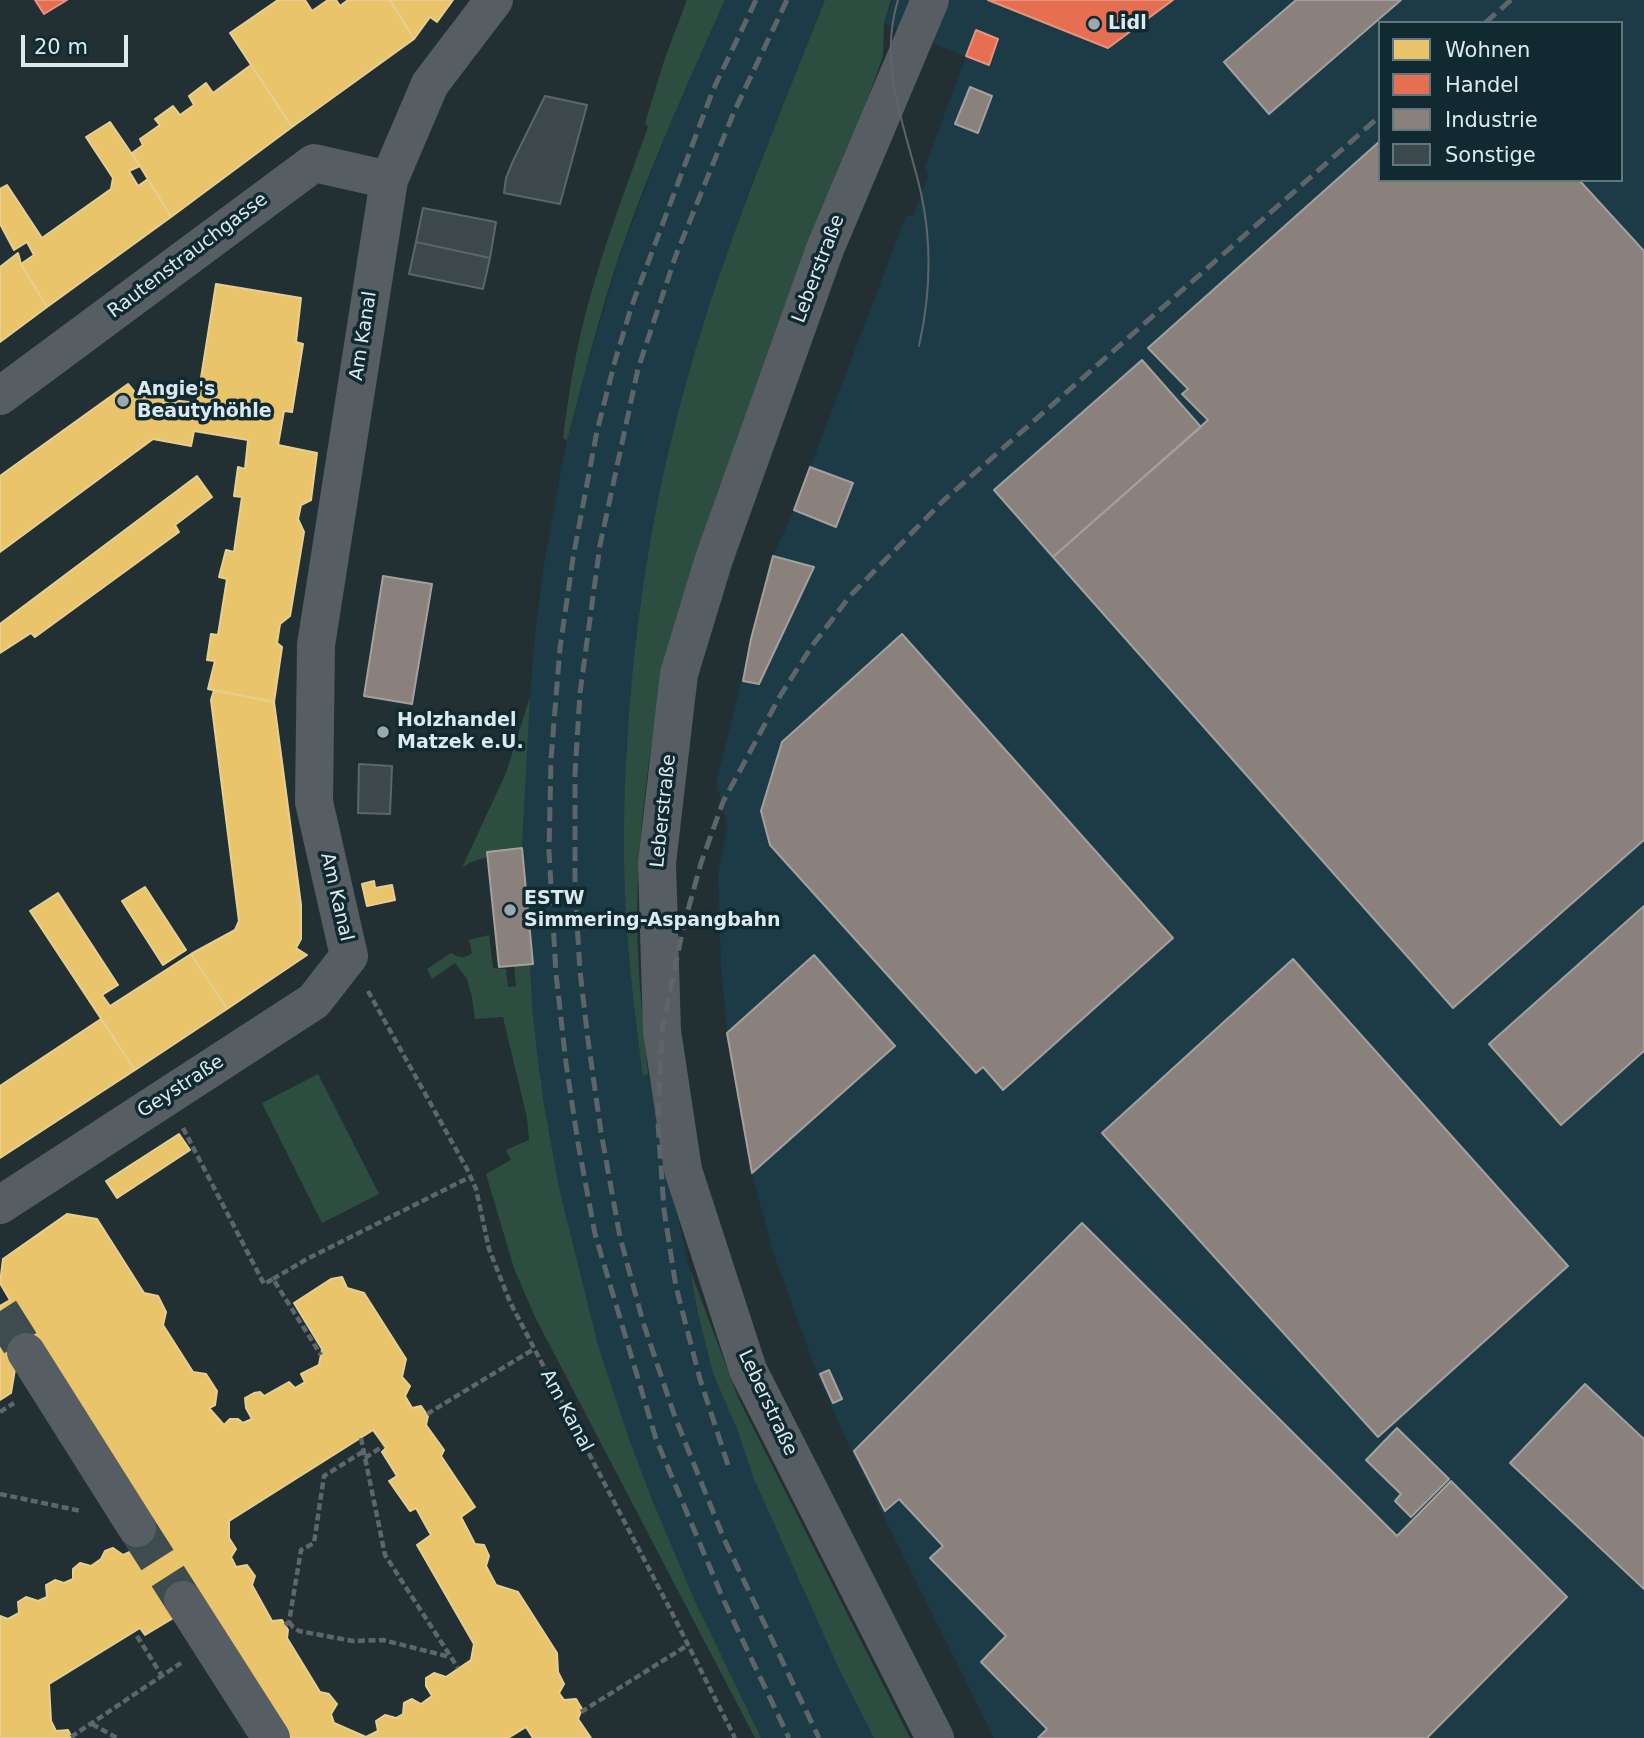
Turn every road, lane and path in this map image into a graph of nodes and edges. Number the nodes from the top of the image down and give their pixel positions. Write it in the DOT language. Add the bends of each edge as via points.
graph roads {
  1 [pos="494,0"];
  2 [pos="930,0"];
  3 [pos="389,180"];
  4 [pos="0,396"];
  5 [pos="349,956"];
  6 [pos="166,1097"];
  7 [pos="470,1177"];
  8 [pos="0,1205"];
  9 [pos="273,1279"];
  10 [pos="534,1349"];
  11 [pos="26,1352"];
  12 [pos="321,1355"];
  13 [pos="427,1414"];
  14 [pos="361,1438"];
  15 [pos="383,1446"];
  16 [pos="364,1451"];
  17 [pos="365,1458"];
  18 [pos="0,1494"];
  19 [pos="89,1512"];
  20 [pos="137,1528"];
  21 [pos="183,1600"];
  22 [pos="137,1636"];
  23 [pos="211,1642"];
  24 [pos="688,1644"];
  25 [pos="451,1657"];
  26 [pos="458,1668"];
  27 [pos="162,1676"];
  28 [pos="581,1712"];
  29 [pos="92,1724"];
  30 [pos="71,1737"];
  31 [pos="117,1738"];
  32 [pos="271,1738"];
  33 [pos="734,1738"];
  34 [pos="934,1738"];
  1 -- 3 [label="street, Am Kanal" via="430,84"];
  2 -- 34 [label="street, Leberstraße" via="825,249 714,559 680,674 657,863 662,1031 687,1184 748,1370"];
  3 -- 4 [label="street, Rautenstrauchgasse" via="314,163"];
  3 -- 5 [label="street, Am Kanal" via="316,645 314,802"];
  5 -- 6 [label="street, Geystraße" via="314,1000"];
  5 -- 7 [label="path, Am Kanal"];
  6 -- 8 [label="street, Geystraße"];
  6 -- 9 [label="path" via="264,1284"];
  7 -- 9 [label="path"];
  7 -- 10 [label="path, Am Kanal" via="489,1249"];
  9 -- 12 [label="path"];
  10 -- 13 [label="path"];
  10 -- 24 [label="path, Am Kanal"];
  11 -- 20 [label="street"];
  14 -- 16 [label="path"];
  15 -- 17 [label="path"];
  16 -- 17 [label="path"];
  16 -- 25 [label="path" via="324,1476 314,1542 301,1550 287,1623 299,1631 353,1641 383,1640"];
  17 -- 25 [label="path" via="384,1555"];
  18 -- 19 [label="path"];
  21 -- 23 [label="street"];
  22 -- 27 [label="path"];
  23 -- 27 [label="path"];
  23 -- 32 [label="street"];
  24 -- 28 [label="path"];
  24 -- 33 [label="path, Am Kanal"];
  25 -- 26 [label="path"];
  27 -- 29 [label="path"];
  29 -- 30 [label="path"];
  29 -- 31 [label="path"];
}
